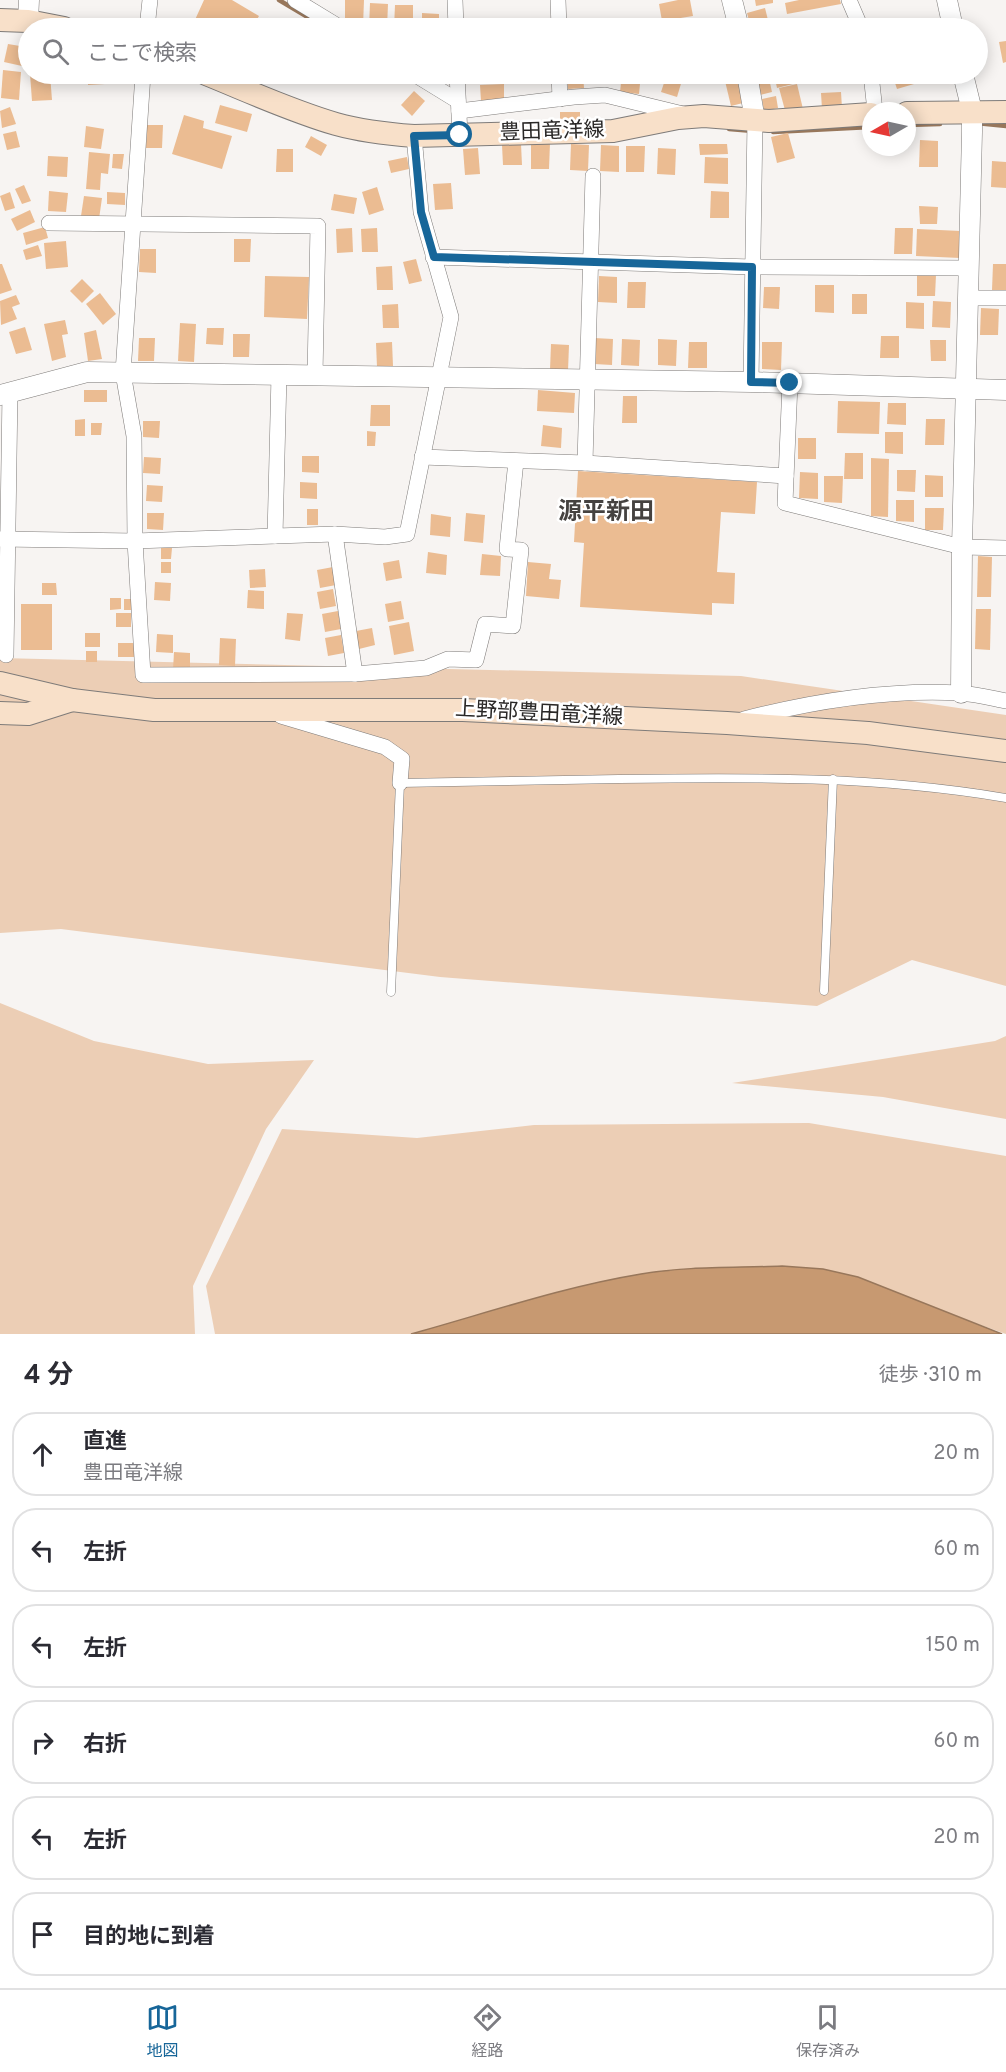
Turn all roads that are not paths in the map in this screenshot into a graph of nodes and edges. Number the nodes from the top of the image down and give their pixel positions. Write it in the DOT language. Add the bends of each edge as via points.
graph roads {
  1 [pos="150,0"];
  2 [pos="295,0"];
  3 [pos="455,0"];
  4 [pos="558,0"];
  5 [pos="732,0"];
  6 [pos="849,0"];
  7 [pos="947,0"];
  8 [pos="28,11"];
  9 [pos="43,18"];
  10 [pos="148,18"];
  11 [pos="325,18"];
  12 [pos="456,18"];
  13 [pos="559,18"];
  14 [pos="736,18"];
  15 [pos="857,18"];
  16 [pos="951,18"];
  17 [pos="0,20"];
  18 [pos="142,84"];
  19 [pos="231,84"];
  20 [pos="428,84"];
  21 [pos="457,84"];
  22 [pos="560,84"];
  23 [pos="749,84"];
  24 [pos="872,84"];
  25 [pos="965,84"];
  26 [pos="560,99"];
  27 [pos="874,102"];
  28 [pos="458,106"];
  29 [pos="972,111"];
  30 [pos="1006,112"];
  31 [pos="916,113"];
  32 [pos="862,115"];
  33 [pos="693,117"];
  34 [pos="755,120"];
  35 [pos="460,135"];
  36 [pos="414,136"];
  37 [pos="593,176"];
  38 [pos="49,223"];
  39 [pos="133,225"];
  40 [pos="434,257"];
  41 [pos="590,261"];
  42 [pos="752,267"];
  43 [pos="969,268"];
  44 [pos="969,298"];
  45 [pos="1006,298"];
  46 [pos="123,373"];
  47 [pos="279,375"];
  48 [pos="315,375"];
  49 [pos="438,378"];
  50 [pos="587,380"];
  51 [pos="751,382"];
  52 [pos="790,383"];
  53 [pos="966,389"];
  54 [pos="1006,390"];
  55 [pos="5,394"];
  56 [pos="422,458"];
  57 [pos="516,461"];
  58 [pos="585,463"];
  59 [pos="786,476"];
  60 [pos="335,534"];
  61 [pos="275,536"];
  62 [pos="4,539"];
  63 [pos="135,541"];
  64 [pos="962,547"];
  65 [pos="1006,548"];
  66 [pos="6,655"];
  67 [pos="355,674"];
  68 [pos="0,683"];
  69 [pos="961,693"];
  70 [pos="72,700"];
  71 [pos="1006,701"];
  72 [pos="255,710"];
  73 [pos="0,713"];
  74 [pos="727,723"];
  75 [pos="1006,751"];
  76 [pos="833,779"];
  77 [pos="400,783"];
  78 [pos="1006,798"];
  79 [pos="824,991"];
  80 [pos="391,992"];
  1 -- 10 [label="street"];
  2 -- 11 [label="street"];
  3 -- 12 [label="street"];
  4 -- 13 [label="street"];
  5 -- 14 [label="street"];
  6 -- 15 [label="street"];
  7 -- 16 [label="street"];
  8 -- 9 [label="main road"];
  8 -- 17 [label="main road"];
  18 -- 39 [label="street"];
  19 -- 36 [label="main road, 豊田竜洋線" via="335,123"];
  20 -- 28 [label="street"];
  21 -- 28 [label="street"];
  22 -- 26 [label="street"];
  23 -- 34 [label="street"];
  24 -- 27 [label="street"];
  25 -- 29 [label="street"];
  26 -- 28 [label="street"];
  26 -- 33 [label="street" via="604,95"];
  28 -- 35 [label="street"];
  29 -- 30 [label="main road"];
  29 -- 31 [label="main road"];
  29 -- 43 [label="street"];
  32 -- 34 [label="main road, 豊田竜洋線"];
  33 -- 34 [label="main road, 豊田竜洋線"];
  33 -- 35 [label="main road, 豊田竜洋線" via="613,131"];
  34 -- 42 [label="street"];
  35 -- 36 [label="main road, 豊田竜洋線"];
  36 -- 40 [label="street" via="421,212"];
  37 -- 41 [label="street"];
  38 -- 39 [label="street"];
  39 -- 46 [label="street"];
  39 -- 48 [label="street" via="318,226"];
  40 -- 41 [label="street"];
  40 -- 49 [label="street" via="451,317"];
  41 -- 42 [label="street"];
  41 -- 50 [label="street"];
  42 -- 43 [label="street"];
  42 -- 51 [label="street"];
  43 -- 44 [label="street"];
  44 -- 45 [label="street"];
  44 -- 53 [label="street"];
  46 -- 47 [label="street"];
  46 -- 55 [label="street" via="87,372"];
  46 -- 63 [label="street" via="134,436"];
  47 -- 48 [label="street"];
  47 -- 61 [label="street"];
  48 -- 49 [label="street"];
  49 -- 50 [label="street"];
  49 -- 56 [label="street"];
  50 -- 51 [label="street"];
  50 -- 58 [label="street"];
  51 -- 52 [label="street"];
  52 -- 53 [label="street"];
  52 -- 59 [label="street"];
  53 -- 54 [label="street"];
  53 -- 64 [label="street"];
  55 -- 62 [label="street"];
  56 -- 57 [label="street"];
  56 -- 60 [label="street" via="407,534"];
  57 -- 58 [label="street"];
  57 -- 67 [label="street" via="507,549 521,550 513,626 485,624 476,660 447,659 426,668"];
  58 -- 59 [label="street"];
  59 -- 64 [label="street" via="785,503"];
  60 -- 61 [label="street"];
  60 -- 67 [label="street"];
  61 -- 63 [label="street"];
  62 -- 63 [label="street"];
  62 -- 66 [label="street"];
  63 -- 67 [label="street" via="143,675"];
  64 -- 65 [label="street"];
  64 -- 69 [label="street"];
  68 -- 70 [label="main road, 上野部豊田竜洋線"];
  69 -- 71 [label="street"];
  69 -- 74 [label="street" via="849,699 796,706"];
  70 -- 72 [label="main road, 上野部豊田竜洋線" via="154,710"];
  70 -- 73 [label="main road, 上野部豊田竜洋線" via="28,714"];
  72 -- 74 [label="main road, 上野部豊田竜洋線" via="463,710"];
  72 -- 77 [label="street" via="386,747 402,759"];
  74 -- 75 [label="main road, 上野部豊田竜洋線" via="868,733"];
  76 -- 77 [label="lane"];
  76 -- 78 [label="lane"];
  76 -- 79 [label="lane"];
  77 -- 80 [label="lane"];
}
